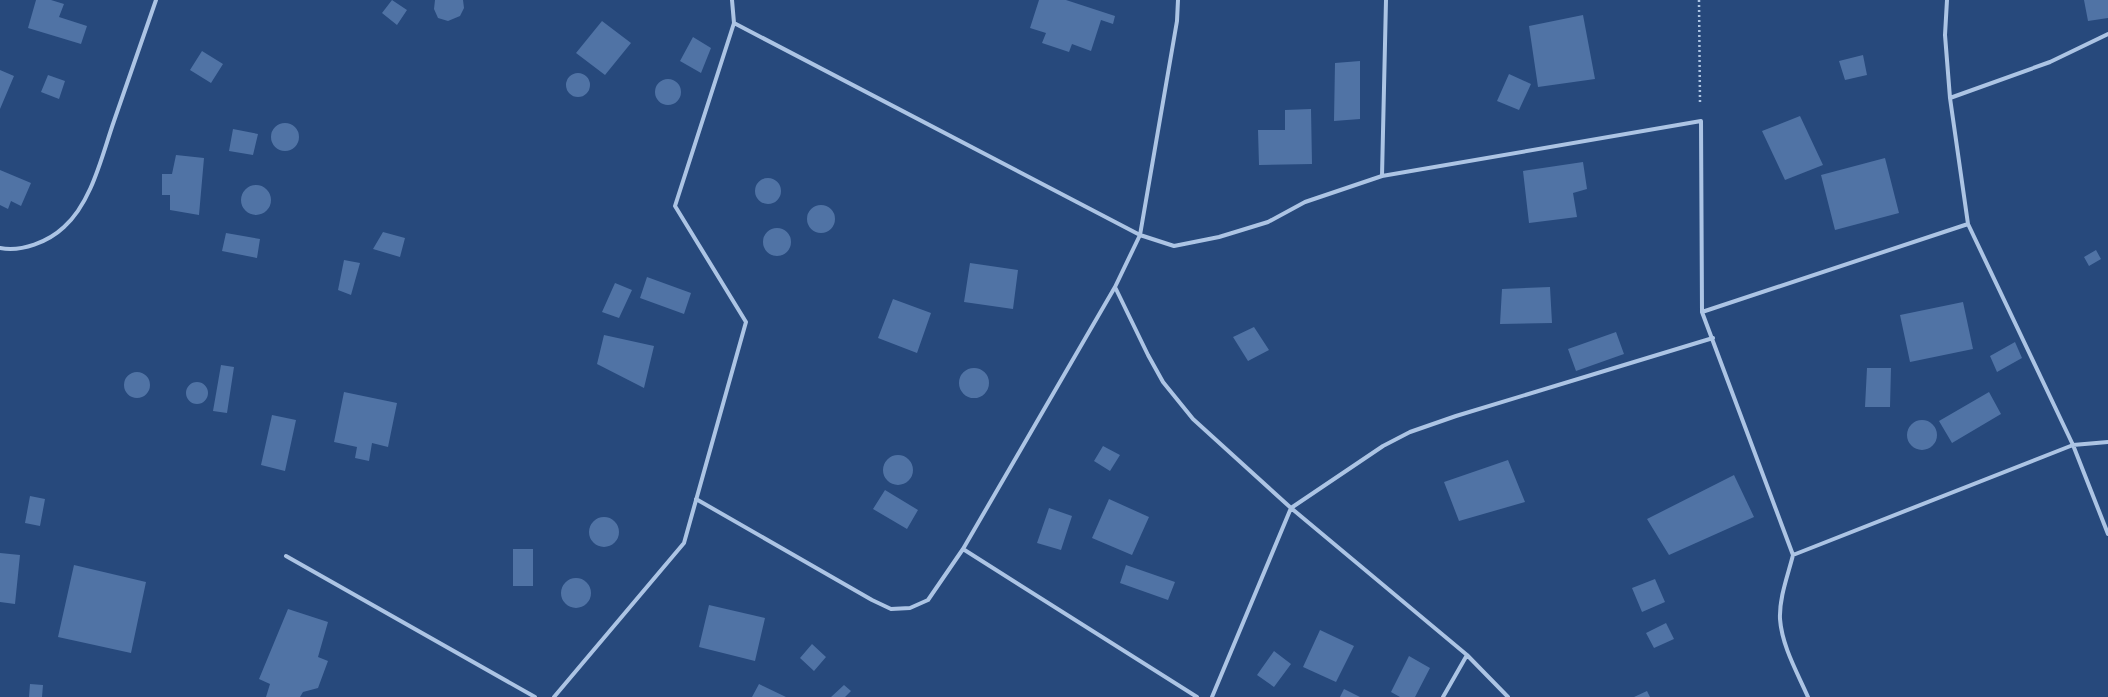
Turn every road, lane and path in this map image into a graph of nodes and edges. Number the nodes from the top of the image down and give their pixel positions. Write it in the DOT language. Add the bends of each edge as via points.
graph roads {
  1 [pos="156,0"];
  2 [pos="732,0"];
  3 [pos="1178,0"];
  4 [pos="1386,0"];
  5 [pos="1699,0"];
  6 [pos="1947,0"];
  7 [pos="734,23"];
  8 [pos="2108,34"];
  9 [pos="1950,98"];
  10 [pos="1700,121"];
  11 [pos="1382,176"];
  12 [pos="1968,224"];
  13 [pos="1140,235"];
  14 [pos="0,248"];
  15 [pos="1115,287"];
  16 [pos="1702,312"];
  17 [pos="1712,338"];
  18 [pos="2108,442"];
  19 [pos="2073,445"];
  20 [pos="696,499"];
  21 [pos="1291,508"];
  22 [pos="2108,534"];
  23 [pos="963,549"];
  24 [pos="1794,555"];
  25 [pos="286,556"];
  26 [pos="1467,655"];
  27 [pos="535,697"];
  28 [pos="554,697"];
  29 [pos="1197,697"];
  30 [pos="1212,697"];
  31 [pos="1443,697"];
  32 [pos="1508,697"];
  33 [pos="1808,697"];
  1 -- 14 [label="street" via="88,195 65,227 45,241 14,249"];
  2 -- 7 [label="street"];
  3 -- 13 [label="street" via="1177,21"];
  4 -- 11 [label="street"];
  5 -- 10 [label="path"];
  6 -- 9 [label="street" via="1945,35"];
  7 -- 13 [label="street"];
  7 -- 20 [label="street" via="675,206 746,322"];
  8 -- 9 [label="street" via="2050,62"];
  9 -- 12 [label="street"];
  10 -- 11 [label="street"];
  10 -- 16 [label="street"];
  11 -- 13 [label="street" via="1305,202 1268,222 1219,237 1174,246"];
  12 -- 16 [label="street"];
  12 -- 19 [label="street"];
  13 -- 15 [label="street"];
  15 -- 21 [label="street" via="1163,382 1193,419"];
  15 -- 23 [label="street"];
  16 -- 17 [label="street"];
  17 -- 21 [label="street" via="1410,432 1384,446"];
  17 -- 24 [label="street"];
  18 -- 19 [label="street"];
  19 -- 22 [label="street"];
  19 -- 24 [label="street"];
  20 -- 23 [label="street" via="891,609 910,608 928,600"];
  20 -- 28 [label="street" via="684,543"];
  21 -- 26 [label="street"];
  21 -- 30 [label="street"];
  23 -- 29 [label="street"];
  24 -- 33 [label="street" via="1782,597 1780,618 1786,645"];
  25 -- 27 [label="street"];
  26 -- 31 [label="street"];
  26 -- 32 [label="street"];
}
